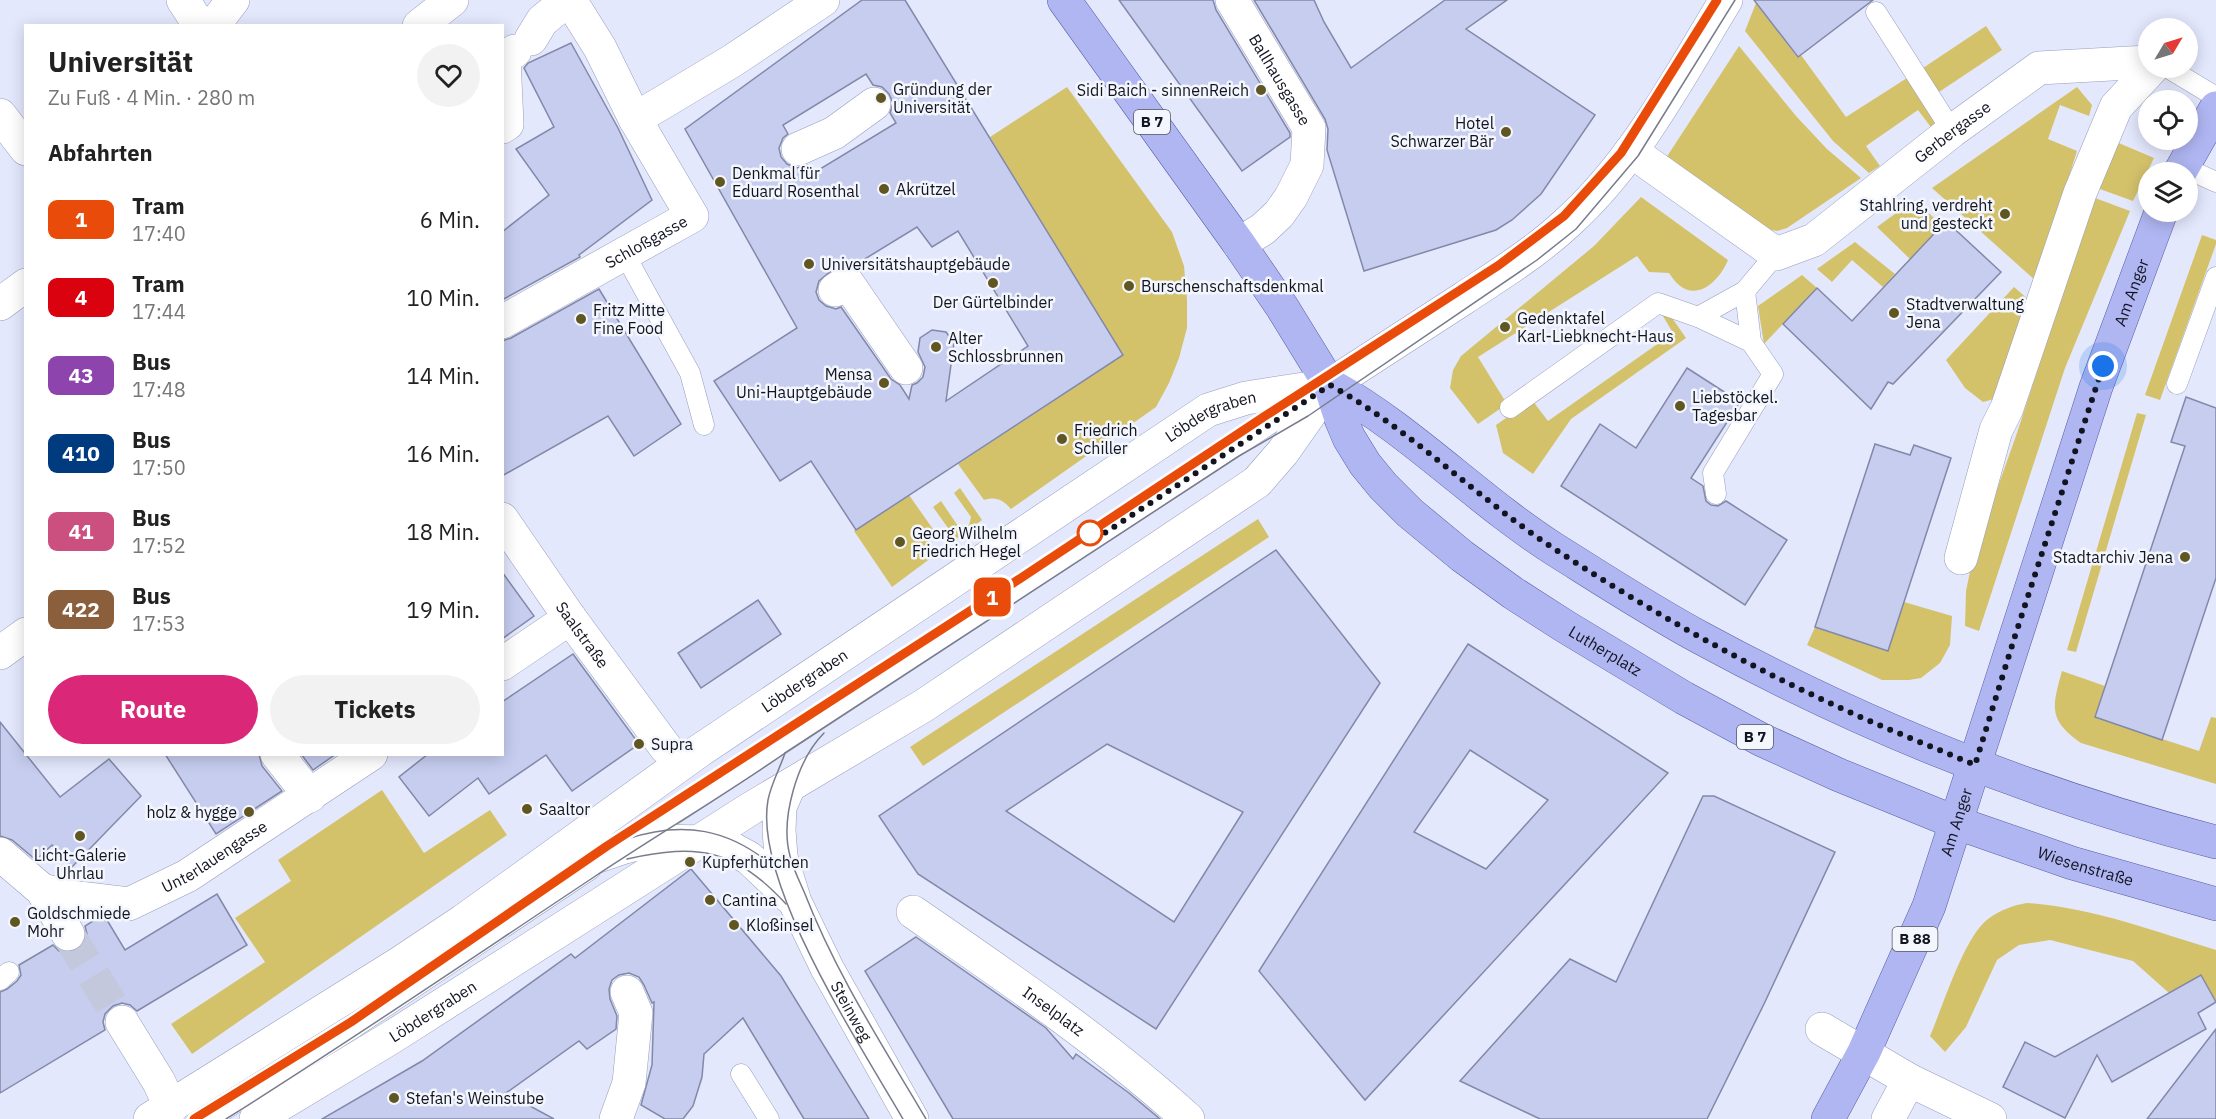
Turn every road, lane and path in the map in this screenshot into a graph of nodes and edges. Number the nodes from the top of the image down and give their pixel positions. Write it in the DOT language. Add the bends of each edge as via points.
graph roads {
  1 [pos="183,0"];
  2 [pos="233,0"];
  3 [pos="452,0"];
  4 [pos="568,0"];
  5 [pos="823,0"];
  6 [pos="1064,0"];
  7 [pos="1232,0"];
  8 [pos="1726,0"];
  9 [pos="1876,12"];
  10 [pos="199,24"];
  11 [pos="215,24"];
  12 [pos="422,24"];
  13 [pos="504,58"];
  14 [pos="504,58"];
  15 [pos="2138,63"];
  16 [pos="2143,78"];
  17 [pos="2185,78"];
  18 [pos="2216,97"];
  19 [pos="874,104"];
  20 [pos="2216,108"];
  21 [pos="0,115"];
  22 [pos="635,120"];
  23 [pos="504,126"];
  24 [pos="1952,131"];
  25 [pos="24,146"];
  26 [pos="798,149"];
  27 [pos="1631,151"];
  28 [pos="2186,162"];
  29 [pos="2198,176"];
  30 [pos="2216,182"];
  31 [pos="2158,222"];
  32 [pos="1239,244"];
  33 [pos="624,253"];
  34 [pos="1776,254"];
  35 [pos="2216,277"];
  36 [pos="24,286"];
  37 [pos="835,290"];
  38 [pos="1745,291"];
  39 [pos="0,304"];
  40 [pos="1698,317"];
  41 [pos="504,321"];
  42 [pos="1751,342"];
  43 [pos="906,368"];
  44 [pos="2177,384"];
  45 [pos="1330,385"];
  46 [pos="1510,408"];
  47 [pos="704,425"];
  48 [pos="1716,494"];
  49 [pos="504,522"];
  50 [pos="1961,558"];
  51 [pos="570,618"];
  52 [pos="24,635"];
  53 [pos="0,653"];
  54 [pos="504,663"];
  55 [pos="666,748"];
  56 [pos="279,756"];
  57 [pos="368,756"];
  58 [pos="1975,765"];
  59 [pos="789,786"];
  60 [pos="310,796"];
  61 [pos="1957,823"];
  62 [pos="698,842"];
  63 [pos="2216,842"];
  64 [pos="625,847"];
  65 [pos="0,854"];
  66 [pos="515,884"];
  67 [pos="42,890"];
  68 [pos="795,902"];
  69 [pos="2216,904"];
  70 [pos="913,912"];
  71 [pos="58,934"];
  72 [pos="627,992"];
  73 [pos="122,1022"];
  74 [pos="1822,1029"];
  75 [pos="1864,1052"];
  76 [pos="741,1074"];
  77 [pos="1909,1080"];
  78 [pos="161,1113"];
  79 [pos="210,1119"];
  80 [pos="256,1119"];
  81 [pos="616,1119"];
  82 [pos="769,1119"];
  83 [pos="912,1119"];
  84 [pos="1188,1119"];
  85 [pos="1828,1119"];
  86 [pos="1888,1119"];
  87 [pos="1990,1119"];
  1 -- 10 [label="street"];
  2 -- 11 [label="street"];
  3 -- 12 [label="street"];
  4 -- 13 [label="street" via="542,21 523,45"];
  4 -- 22 [label="street, Schloßgasse" via="600,48"];
  5 -- 22 [label="street"];
  6 -- 32 [label="main road, B 7"];
  7 -- 32 [label="street, Ballhausgasse" via="1309,128 1307,165 1291,197 1263,229"];
  8 -- 27 [label="street"];
  9 -- 24 [label="lane"];
  14 -- 23 [label="street"];
  15 -- 24 [label="street, Gerbergasse" via="2039,68"];
  16 -- 50 [label="street" via="2116,107 2080,193 2007,408 1996,430"];
  17 -- 18 [label="lane"];
  19 -- 26 [label="street" via="834,133"];
  20 -- 28 [label="main road"];
  21 -- 25 [label="street"];
  22 -- 33 [label="street, Schloßgasse" via="692,216"];
  24 -- 34 [label="street, Gerbergasse" via="1814,240"];
  27 -- 34 [label="street"];
  27 -- 45 [label="street" via="1585,205 1531,253"];
  29 -- 30 [label="lane"];
  31 -- 58 [label="main road, Am Anger / B 88" via="2096,387"];
  32 -- 45 [label="main road, Lutherplatz / B 7"];
  33 -- 41 [label="street, Schloßgasse"];
  33 -- 47 [label="lane" via="690,372"];
  34 -- 38 [label="lane, Gerbergasse"];
  35 -- 44 [label="lane"];
  36 -- 39 [label="street"];
  37 -- 43 [label="street" via="847,282"];
  38 -- 40 [label="lane, Gerbergasse"];
  38 -- 42 [label="lane"];
  40 -- 42 [label="lane"];
  40 -- 46 [label="lane" via="1658,303"];
  42 -- 48 [label="lane" via="1773,374 1713,472"];
  45 -- 58 [label="main road, Lutherplatz / B 7" via="1399,430 1551,546 1659,614 1813,695"];
  45 -- 59 [label="street, Löbdergraben" via="1257,482 923,706"];
  45 -- 61 [label="main road, Lutherplatz / B 7" via="1349,438 1383,486 1462,556 1513,593 1684,698 1762,740"];
  45 -- 64 [label="lane"];
  45 -- 66 [label="street, Löbdergraben" via="1246,398 1208,410 753,714"];
  49 -- 51 [label="street, Saalstraße"];
  51 -- 54 [label="street"];
  51 -- 55 [label="street, Saalstraße"];
  52 -- 53 [label="street"];
  56 -- 60 [label="street"];
  57 -- 60 [label="street, Unterlauengasse"];
  58 -- 61 [label="main road, Am Anger / B 88"];
  58 -- 63 [label="main road, B 7" via="2066,798"];
  59 -- 62 [label="street, Löbdergraben"];
  59 -- 68 [label="street, Steinweg" via="780,807 779,830 781,857"];
  60 -- 67 [label="street, Unterlauengasse" via="214,847 187,876 129,904"];
  61 -- 69 [label="main road, Wiesenstraße / B 7" via="2072,863"];
  61 -- 75 [label="main road, Am Anger / B 88" via="1923,921"];
  62 -- 64 [label="street, Löbdergraben" via="649,841"];
  62 -- 68 [label="street, Steinweg" via="727,846 749,858"];
  62 -- 80 [label="street, Löbdergraben" via="392,1038"];
  64 -- 66 [label="street, Löbdergraben"];
  64 -- 79 [label="lane" via="356,1028"];
  65 -- 67 [label="street"];
  66 -- 78 [label="street, Löbdergraben" via="400,963"];
  67 -- 71 [label="street"];
  68 -- 83 [label="street, Steinweg" via="827,968"];
  70 -- 84 [label="street, Inselplatz" via="1144,1079"];
  72 -- 81 [label="street" via="636,1013 629,1083"];
  73 -- 78 [label="street" via="159,1082"];
  74 -- 75 [label="street"];
  75 -- 77 [label="street"];
  75 -- 85 [label="main road, Am Anger / B 88"];
  76 -- 82 [label="lane"];
  77 -- 86 [label="street"];
  77 -- 87 [label="street"];
}
